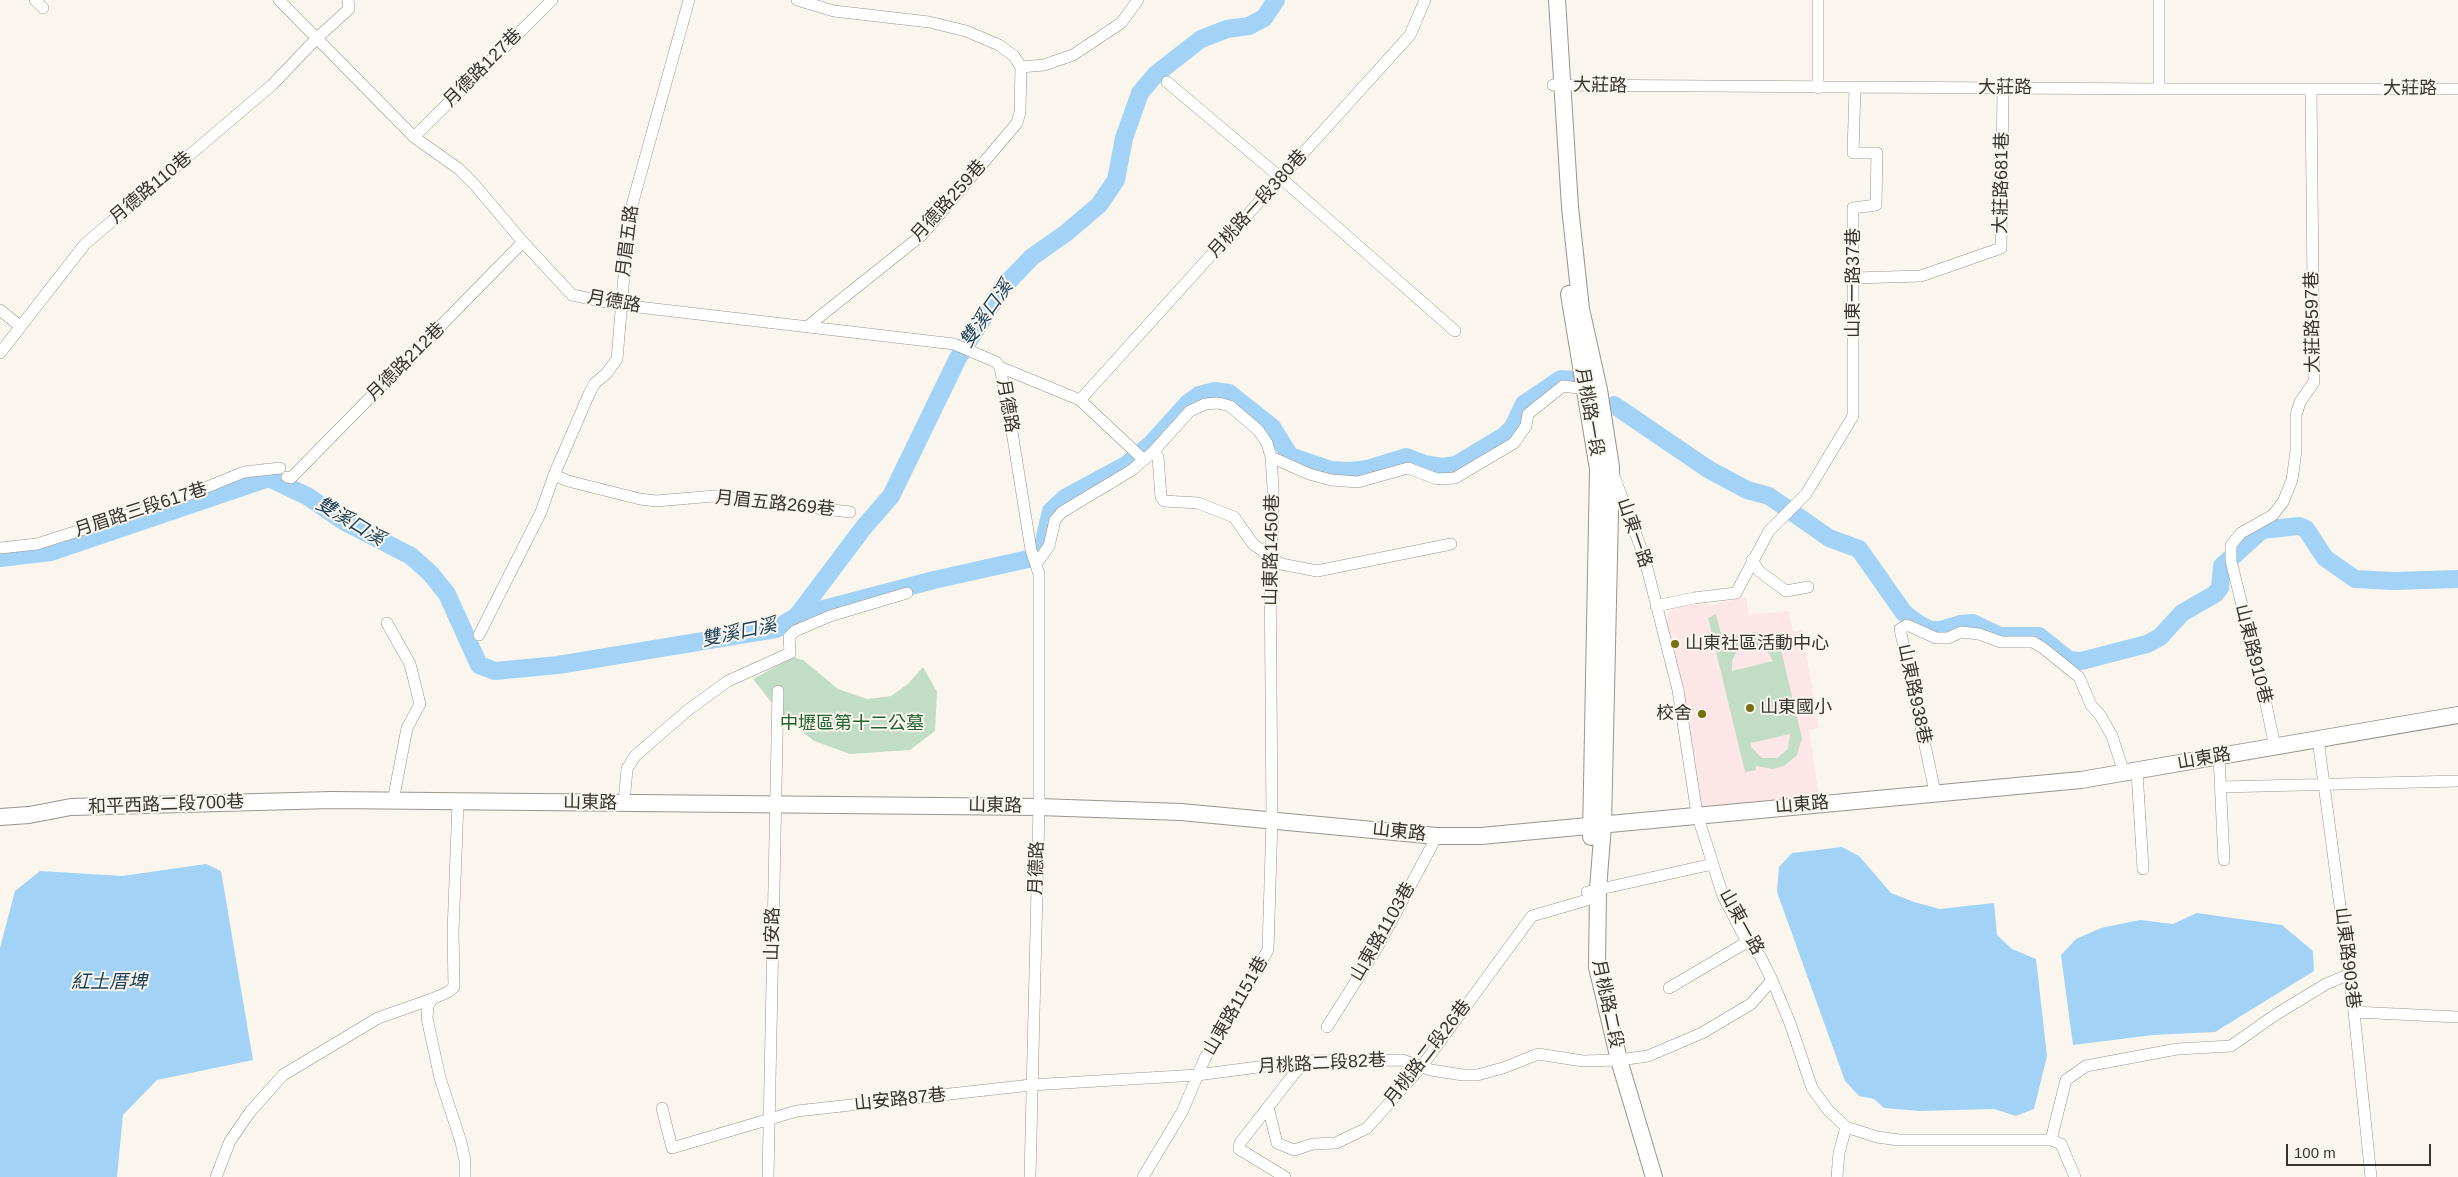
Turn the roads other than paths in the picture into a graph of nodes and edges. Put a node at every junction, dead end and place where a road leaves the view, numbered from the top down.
1 (279, 0) edge
2 (348, 0) edge
3 (552, 0) edge
4 (689, 0) edge
5 (797, 0) edge
6 (1138, 0) edge
7 (1425, 0) edge
8 (1547, 0) edge
9 (1557, 0) edge
10 (1818, 0) edge
11 (2158, 0) edge
12 (317, 38) junction
13 (1021, 67) junction
14 (1166, 82) dead end
15 (1558, 85) junction
16 (1818, 88) junction
17 (1855, 88) junction
18 (2003, 88) junction
19 (2159, 89) junction
20 (2311, 89) junction
21 (2458, 89) edge
22 (414, 137) junction
23 (1281, 178) junction
24 (1565, 207) junction
25 (523, 242) junction
26 (1854, 278) junction
27 (621, 305) junction
28 (0, 310) edge
29 (20, 326) junction
30 (808, 326) junction
31 (1456, 331) dead end
32 (0, 353) edge
33 (1000, 367) junction
34 (1586, 389) junction
35 (1080, 400) junction
36 (1153, 452) junction
37 (1271, 457) junction
38 (1144, 460) junction
39 (1605, 468) junction
40 (284, 472) joint
41 (554, 474) junction
42 (850, 512) dead end
43 (1451, 544) dead end
44 (0, 548) edge
45 (2231, 557) joint
46 (1270, 558) junction
47 (1752, 560) junction
48 (1037, 563) junction
49 (1808, 587) dead end
50 (907, 593) dead end
51 (1656, 606) junction
52 (387, 622) dead end
53 (480, 635) dead end
54 (778, 691) dead end
55 (2458, 715) edge
56 (2318, 740) junction
57 (2274, 747) junction
58 (2219, 757) junction
59 (2130, 772) junction
60 (2458, 781) edge
61 (2325, 784) junction
62 (2222, 787) junction
63 (1936, 792) junction
64 (332, 800) joint
65 (393, 801) junction
66 (458, 802) junction
67 (624, 803) junction
68 (776, 804) junction
69 (1039, 807) junction
70 (1697, 814) junction
71 (0, 817) edge
72 (1272, 820) junction
73 (1598, 826) junction
74 (1437, 836) junction
75 (2224, 860) dead end
76 (1713, 864) junction
77 (2142, 869) dead end
78 (1591, 894) junction
79 (1747, 942) junction
80 (2350, 974) junction
81 (1772, 980) junction
82 (1669, 988) dead end
83 (432, 999) junction
84 (2354, 1012) junction
85 (2458, 1017) edge
86 (1327, 1027) dead end
87 (1304, 1061) junction
88 (1613, 1061) junction
89 (1422, 1066) junction
90 (1197, 1075) junction
91 (1031, 1085) junction
92 (1268, 1107) junction
93 (662, 1108) dead end
94 (769, 1120) junction
95 (1846, 1127) junction
96 (2051, 1140) junction
97 (216, 1177) edge
98 (465, 1177) edge
99 (768, 1177) edge
100 (1030, 1177) edge
101 (1143, 1177) edge
102 (1285, 1177) edge
103 (1642, 1177) edge
104 (1654, 1177) edge
105 (1837, 1177) edge
106 (2075, 1177) edge
107 (2371, 1177) edge

1 - 12 street, 月德路
2 - 12 street, 月德路110巷
3 - 22 street, 月德路127巷
4 - 27 street, 月眉五路
5 - 13 street
6 - 13 street
7 - 23 street, 月桃路一段380巷
8 - 15 street, 月桃路一段
9 - 15 street, 月桃路一段
10 - 16 street
11 - 19 street
12 - 22 street, 月德路
12 - 29 street, 月德路110巷
13 - 30 street, 月德路259巷
14 - 23 street
15 - 16 street, 大莊路
15 - 24 street, 月桃路一段
16 - 17 street, 大莊路
17 - 18 street, 大莊路
17 - 26 street, 山東一路37巷
18 - 19 street, 大莊路
18 - 26 street, 大莊路681巷
19 - 20 street, 大莊路
20 - 21 street, 大莊路
20 - 45 street, 大莊路597巷
22 - 25 street, 月德路
23 - 31 street
23 - 35 street, 月桃路一段380巷
24 - 34 street, 月桃路一段
24 - 39 street, 月桃路一段
25 - 27 street, 月德路
25 - 40 street, 月德路212巷
26 - 47 street, 山東一路37巷
27 - 30 street, 月德路
27 - 41 street, 月眉五路
28 - 29 street
29 - 32 street, 月德路110巷
30 - 33 street, 月德路
33 - 35 street
33 - 48 street, 月德路
34 - 37 street
34 - 39 street, 月桃路一段
35 - 38 street
36 - 37 street, 山東路1450巷
36 - 38 street, 山東路1450巷
36 - 46 street
37 - 46 street, 山東路1450巷
38 - 48 street, 山東路1450巷
39 - 51 street, 山東一路
39 - 73 street, 月桃路一段
40 - 44 street, 月眉路三段617巷
41 - 42 street, 月眉五路269巷
41 - 53 street, 月眉五路
43 - 46 street
45 - 57 street, 山東路910巷
46 - 72 street, 山東路1450巷
47 - 49 street
47 - 51 street
48 - 69 street, 月德路
50 - 67 street
51 - 70 street, 山東一路
52 - 65 street
54 - 68 street, 山安路
55 - 56 street, 山東路
56 - 57 street, 山東路
56 - 61 street, 山東路903巷
57 - 58 street, 山東路
58 - 59 street, 山東路
58 - 62 street
59 - 63 street, 山東路
59 - 63 street, 山東路938巷
59 - 77 street
60 - 61 street
61 - 62 street
61 - 80 street, 山東路903巷
62 - 75 street
63 - 70 street, 山東路
64 - 65 street, 山東路
64 - 71 street, 和平西路二段700巷
65 - 66 street, 山東路
66 - 67 street, 山東路
66 - 83 street
67 - 68 street, 山東路
68 - 69 street, 山東路
68 - 94 street, 山安路
69 - 72 street, 山東路
69 - 91 street, 月德路
70 - 73 street, 山東路
70 - 76 street, 山東一路
72 - 74 street, 山東路
72 - 90 street, 山東路1151巷
73 - 74 street, 山東路
73 - 78 street, 月桃路二段
74 - 86 street, 山東路1103巷
76 - 78 street, 月桃路二段26巷
76 - 79 street, 山東一路
78 - 88 street, 月桃路二段
78 - 89 street, 月桃路二段26巷
79 - 81 street, 山東一路
79 - 82 street
80 - 84 street, 山東路903巷
80 - 96 street
81 - 88 street, 月桃路二段82巷
81 - 95 street, 山東一路
83 - 97 street
83 - 98 street
84 - 85 street
84 - 107 street, 山東路903巷
87 - 89 street, 月桃路二段82巷
87 - 90 street, 月桃路二段82巷
87 - 92 street
88 - 89 street, 月桃路二段82巷
88 - 103 street, 月桃路二段
88 - 104 street, 月桃路二段
89 - 92 street, 月桃路二段26巷
90 - 91 street, 月桃路二段82巷
90 - 101 street, 山東路1151巷
91 - 94 street, 山安路87巷
91 - 100 street, 月德路
92 - 102 street
93 - 94 street, 山安路87巷
94 - 99 street, 山安路
95 - 96 street, 山東一路
95 - 105 street
96 - 106 street

